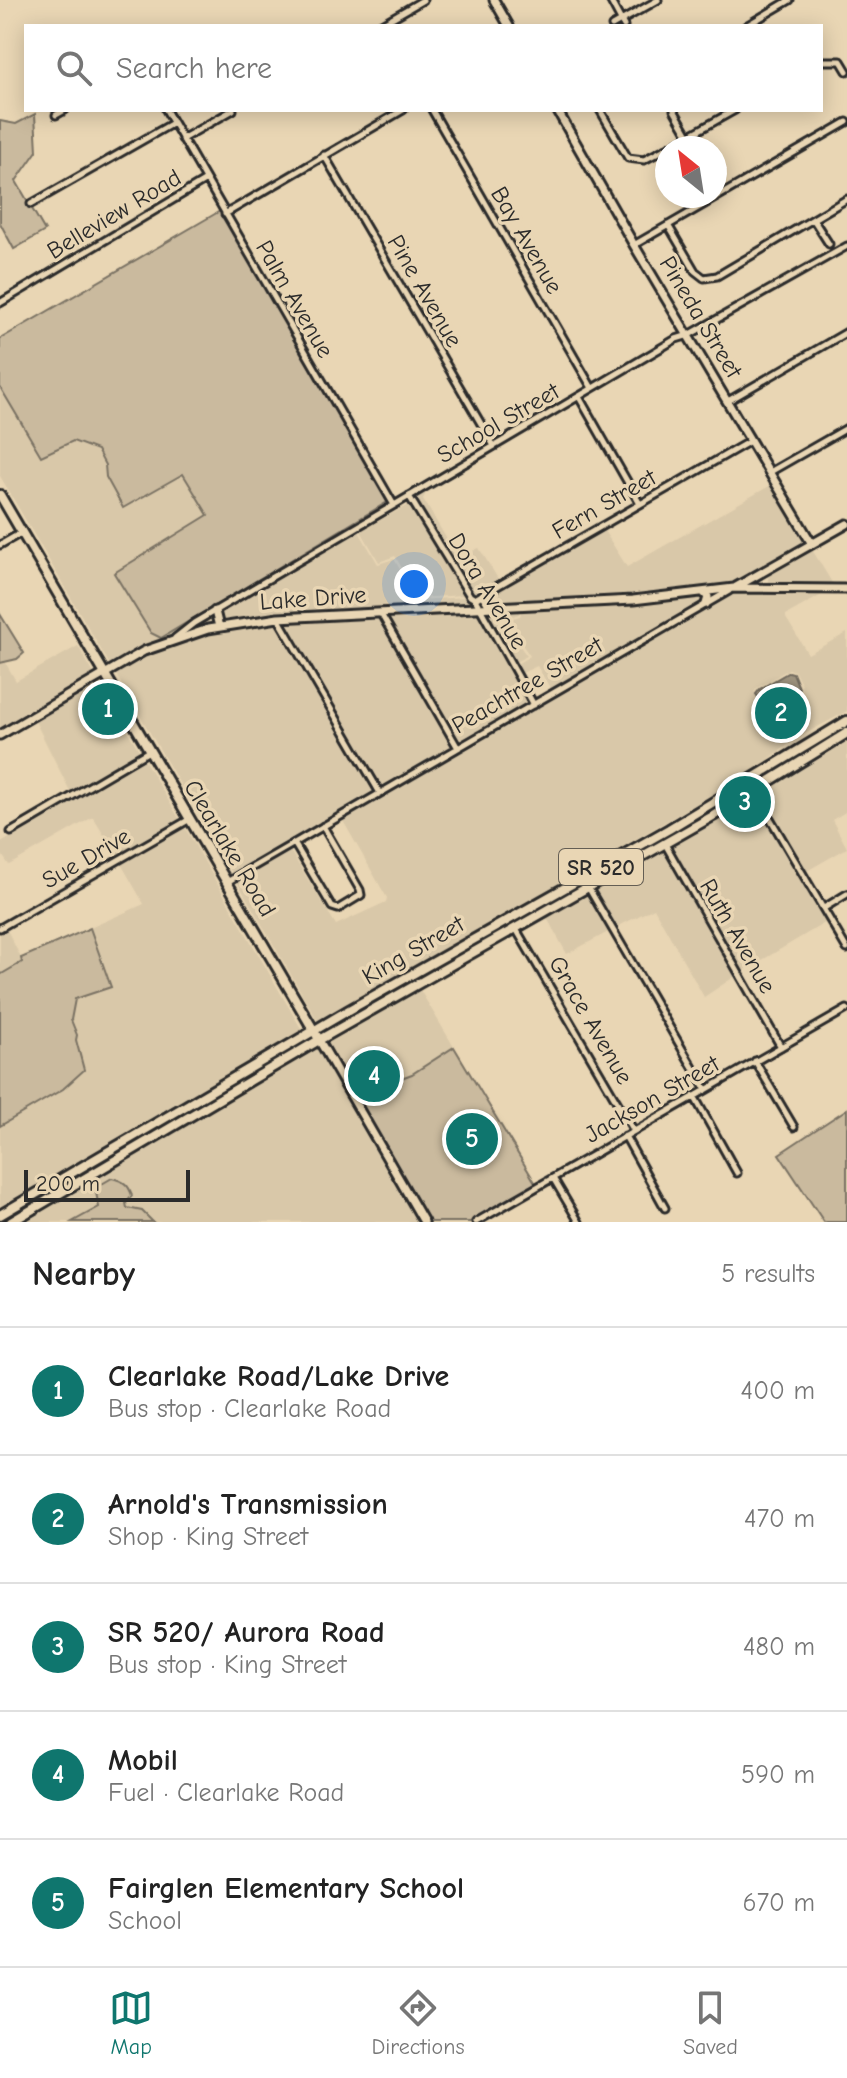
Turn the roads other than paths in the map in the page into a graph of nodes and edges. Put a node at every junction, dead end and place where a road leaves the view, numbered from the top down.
1 (423, 0) edge
2 (494, 0) edge
3 (610, 0) edge
4 (658, 0) edge
5 (790, 0) edge
6 (381, 24) edge
7 (508, 24) edge
8 (623, 24) edge
9 (749, 24) edge
10 (823, 61) edge
11 (847, 71) edge
12 (61, 112) edge
13 (167, 112) edge
14 (229, 112) edge
15 (399, 112) edge
16 (433, 112) edge
17 (558, 112) edge
18 (601, 112) edge
19 (675, 112) edge
20 (731, 112) edge
21 (56, 115) dead end
22 (847, 122) edge
23 (173, 123) junction
24 (689, 136) joint
25 (182, 139) junction
26 (655, 154) edge
27 (324, 155) junction
28 (206, 180) junction
29 (727, 191) edge
30 (847, 199) edge
31 (31, 204) dead end
32 (698, 208) edge
33 (225, 214) junction
34 (813, 219) junction
35 (668, 225) junction
36 (829, 244) dead end
37 (634, 245) junction
38 (847, 246) edge
39 (0, 303) edge
40 (847, 332) edge
41 (689, 335) junction
42 (592, 388) junction
43 (579, 397) junction
44 (728, 401) junction
45 (847, 428) edge
46 (751, 441) junction
47 (494, 446) junction
48 (770, 472) junction
49 (0, 495) edge
50 (409, 496) junction
51 (640, 504) junction
52 (394, 505) junction
53 (847, 524) edge
54 (22, 532) junction
55 (812, 544) junction
56 (0, 545) edge
57 (765, 571) junction
58 (734, 588) junction
59 (774, 589) junction
60 (847, 589) edge
61 (703, 592) junction
62 (483, 595) junction
63 (477, 603) junction
64 (706, 604) junction
65 (490, 606) junction
66 (215, 611) junction
67 (380, 613) junction
68 (278, 618) junction
69 (219, 627) junction
70 (172, 640) junction
71 (102, 673) junction
72 (534, 705) junction
73 (847, 722) edge
74 (847, 733) edge
75 (0, 735) edge
76 (458, 748) junction
77 (149, 751) junction
78 (789, 756) junction
79 (810, 756) junction
80 (754, 791) junction
81 (380, 793) junction
82 (190, 819) junction
83 (323, 826) junction
84 (667, 829) junction
85 (11, 832) dead end
86 (294, 843) junction
87 (665, 843) junction
88 (582, 878) junction
89 (227, 882) junction
90 (587, 887) junction
91 (847, 894) edge
92 (823, 908) junction
93 (0, 928) edge
94 (516, 928) junction
95 (500, 937) junction
96 (847, 949) edge
97 (847, 1009) edge
98 (314, 1031) junction
99 (319, 1040) junction
100 (781, 1047) junction
101 (755, 1061) junction
102 (706, 1090) junction
103 (694, 1096) junction
104 (181, 1110) junction
105 (186, 1119) junction
106 (794, 1127) dead end
107 (634, 1131) junction
108 (625, 1136) junction
109 (124, 1144) junction
110 (737, 1173) dead end
111 (553, 1178) junction
112 (44, 1203) junction
113 (665, 1208) dead end
114 (0, 1215) edge
115 (488, 1219) edge
116 (11, 1222) edge
117 (424, 1222) edge
118 (476, 1222) edge
119 (579, 1222) edge

1 - 6 street
2 - 7 street
3 - 8 street
4 - 8 street
5 - 9 street
10 - 11 street
12 - 21 street
13 - 23 street, Palm Avenue
14 - 25 street
15 - 27 street
16 - 42 street, Bay Avenue
17 - 37 street, Pineda Street
18 - 26 street
19 - 24 street
20 - 24 street
22 - 29 street
23 - 25 street, Palm Avenue
23 - 31 street
25 - 28 street, Palm Avenue
27 - 33 street
27 - 47 street, Pine Avenue
28 - 33 street, Palm Avenue
28 - 39 street, Belleview Road
30 - 34 street
32 - 35 street
33 - 52 street, Palm Avenue
34 - 35 street
34 - 36 street
35 - 37 street
37 - 41 street, Pineda Street
38 - 41 street, School Street
40 - 44 street
41 - 42 street, School Street
41 - 44 street, Pineda Street
42 - 43 street, School Street
43 - 47 street, School Street
43 - 51 street
44 - 46 street, Pineda Street
45 - 48 street
46 - 48 street, Pineda Street
46 - 51 street, Fern Street
47 - 50 street, School Street
48 - 55 street, Pineda Street
49 - 54 main road, Clearlake Road
50 - 52 street, School Street
50 - 63 street, Dora Avenue
51 - 62 street, Fern Street
52 - 66 street, School Street
53 - 55 street, Peachtree Street
54 - 56 street
54 - 71 main road, Clearlake Road
55 - 57 street, Peachtree Street
57 - 58 street, Peachtree Street
57 - 59 street
58 - 59 street, Lake Drive
58 - 61 street, Lake Drive
58 - 64 street, Peachtree Street
59 - 60 street, Lake Drive
61 - 64 street
61 - 65 street, Lake Drive
62 - 63 street, Fern Street
62 - 65 street
63 - 65 street, Lake Drive
63 - 67 street, Lake Drive
63 - 72 street, Dora Avenue
64 - 72 street, Peachtree Street
66 - 69 street
66 - 70 street, School Street
67 - 68 street, Lake Drive
67 - 76 street
68 - 69 street, Lake Drive
68 - 81 street
69 - 70 street, Lake Drive
70 - 71 street, Lake Drive
71 - 75 street, Lake Drive
71 - 77 main road, Clearlake Road
72 - 76 street, Peachtree Street
73 - 78 main road, King Street / SR 520
73 - 79 main road
74 - 79 main road, King Street / SR 520
76 - 81 street, Peachtree Street
77 - 82 main road, Clearlake Road
77 - 85 street
78 - 80 main road
78 - 84 main road, King Street / SR 520
79 - 80 main road, King Street / SR 520
80 - 87 main road, King Street / SR 520
80 - 92 street
81 - 83 street, Peachtree Street
82 - 89 main road, Clearlake Road
82 - 93 street, Sue Drive
83 - 86 street, Peachtree Street
83 - 86 street
84 - 88 main road, King Street / SR 520
84 - 90 main road
86 - 89 street, Peachtree Street
87 - 90 main road, King Street / SR 520
87 - 100 street, Ruth Avenue
88 - 95 main road
88 - 98 main road, King Street / SR 520
89 - 98 main road, Clearlake Road
90 - 94 main road, King Street / SR 520
90 - 102 street
91 - 92 street
92 - 96 street
94 - 95 main road, King Street / SR 520
94 - 107 street, Grace Avenue
95 - 99 main road, King Street / SR 520
97 - 100 street, Jackson Street
98 - 99 main road, Clearlake Road
98 - 104 main road, King Street / SR 520
99 - 105 main road, King Street / SR 520
99 - 117 street, Clearlake Road
100 - 101 street, Jackson Street
101 - 102 street, Jackson Street
101 - 106 street
102 - 103 street, Jackson Street
103 - 107 street, Jackson Street
103 - 110 street
104 - 105 main road
104 - 109 main road, King Street / SR 520
105 - 112 main road, King Street / SR 520
107 - 108 street, Jackson Street
108 - 111 street, Jackson Street
108 - 113 street
109 - 112 main road
109 - 114 main road, King Street / SR 520
111 - 115 street, Jackson Street
111 - 119 street
112 - 116 main road, King Street / SR 520
115 - 118 street, Jackson Street

